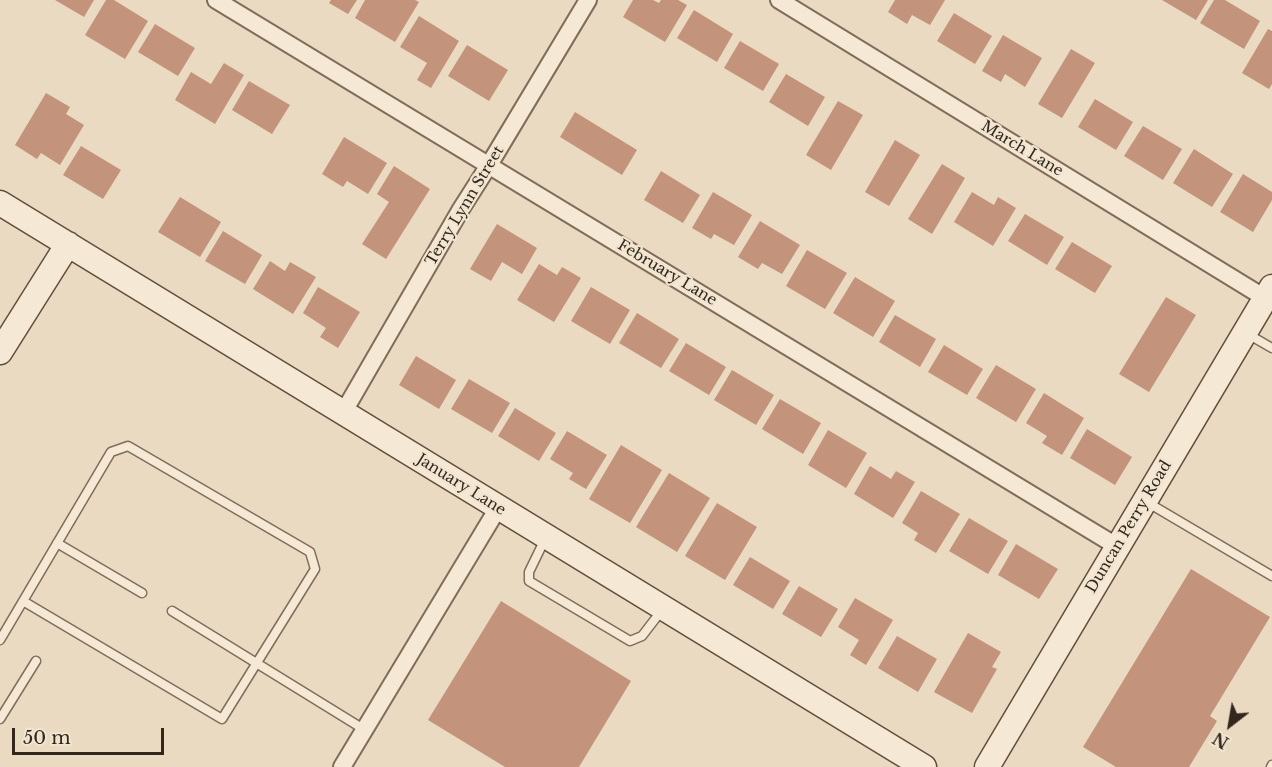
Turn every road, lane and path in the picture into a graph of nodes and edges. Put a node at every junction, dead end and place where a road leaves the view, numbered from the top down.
1 (216, 0) edge
2 (588, 0) edge
3 (779, 0) edge
4 (489, 165) junction
5 (0, 203) edge
6 (68, 244) junction
7 (1270, 292) edge
8 (1245, 332) junction
9 (1272, 348) edge
10 (0, 352) edge
11 (343, 413) junction
12 (1145, 501) junction
13 (498, 508) junction
14 (546, 537) junction
15 (57, 543) junction
16 (1118, 547) junction
17 (1272, 576) edge
18 (142, 593) dead end
19 (23, 601) junction
20 (664, 608) junction
21 (172, 611) dead end
22 (0, 640) edge
23 (36, 661) dead end
24 (257, 663) junction
25 (0, 719) edge
26 (365, 730) junction
27 (342, 767) edge
28 (924, 767) edge
29 (987, 767) edge

1 - 4 street, February Lane
2 - 4 street, Terry Lynn Street
3 - 7 street, March Lane
4 - 11 street, Terry Lynn Street
4 - 16 street, February Lane
5 - 6 street, January Lane
6 - 10 street
6 - 11 street, January Lane
7 - 8 street, Duncan Perry Road
8 - 9 lane
8 - 12 street, Duncan Perry Road
11 - 13 street, January Lane
12 - 16 street, Duncan Perry Road
12 - 17 lane
13 - 14 street, January Lane
13 - 26 street
14 - 20 street, January Lane
14 - 20 lane
15 - 18 lane
15 - 19 lane
15 - 24 lane
16 - 29 street, Duncan Perry Road
19 - 22 lane
19 - 24 lane
20 - 28 street, January Lane
21 - 24 lane
23 - 25 lane
24 - 26 lane
26 - 27 street

